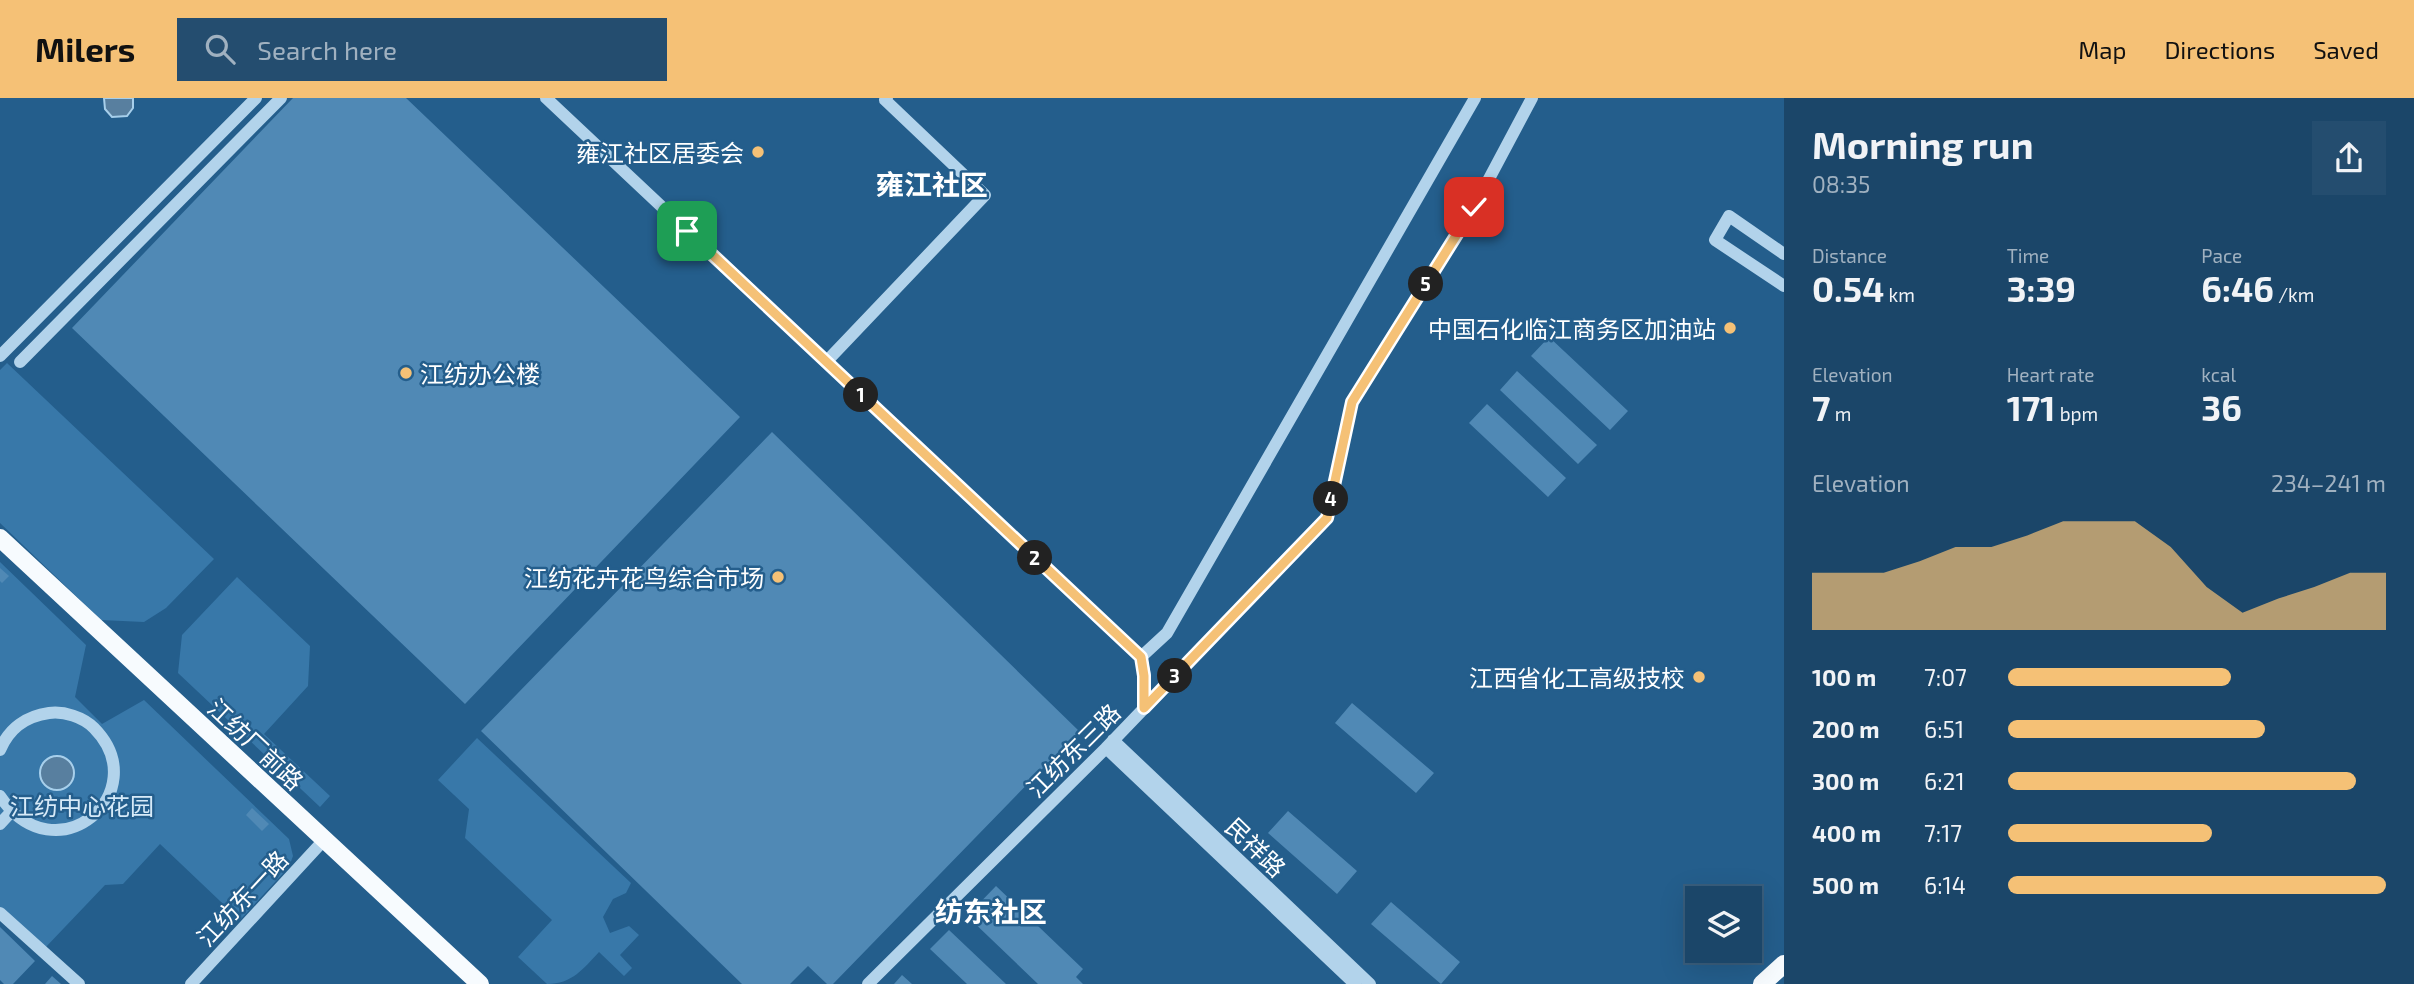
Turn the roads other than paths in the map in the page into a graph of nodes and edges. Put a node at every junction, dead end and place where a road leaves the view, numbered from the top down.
1 (256, 98) edge
2 (281, 98) edge
3 (1475, 98) edge
4 (1532, 98) edge
5 (548, 99) edge
6 (885, 99) edge
7 (1784, 254) edge
8 (1784, 286) edge
9 (0, 356) edge
10 (20, 362) dead end
11 (826, 362) junction
12 (0, 538) edge
13 (1141, 657) junction
14 (1144, 708) junction
15 (1110, 744) junction
16 (0, 750) edge
17 (0, 796) edge
18 (10, 812) junction
19 (0, 824) edge
20 (324, 840) junction
21 (0, 913) edge
22 (1784, 964) edge
23 (79, 984) edge
24 (191, 984) edge
25 (480, 984) edge
26 (868, 984) edge
27 (1355, 984) edge
28 (1370, 984) edge
29 (1762, 984) edge

1 - 9 street
2 - 10 street
3 - 13 street
4 - 14 street, 江纺东三路
5 - 11 street
6 - 11 street
7 - 8 street
11 - 13 street
12 - 20 main road, 江纺厂前路
13 - 14 street
14 - 15 street, 江纺东三路
15 - 26 street, 江纺东三路
15 - 27 street, 民祥路
15 - 28 street, 民祥路
16 - 18 street
17 - 18 street
18 - 19 street
20 - 24 street, 江纺东一路
20 - 25 main road, 江纺厂前路
21 - 23 street
22 - 29 main road

